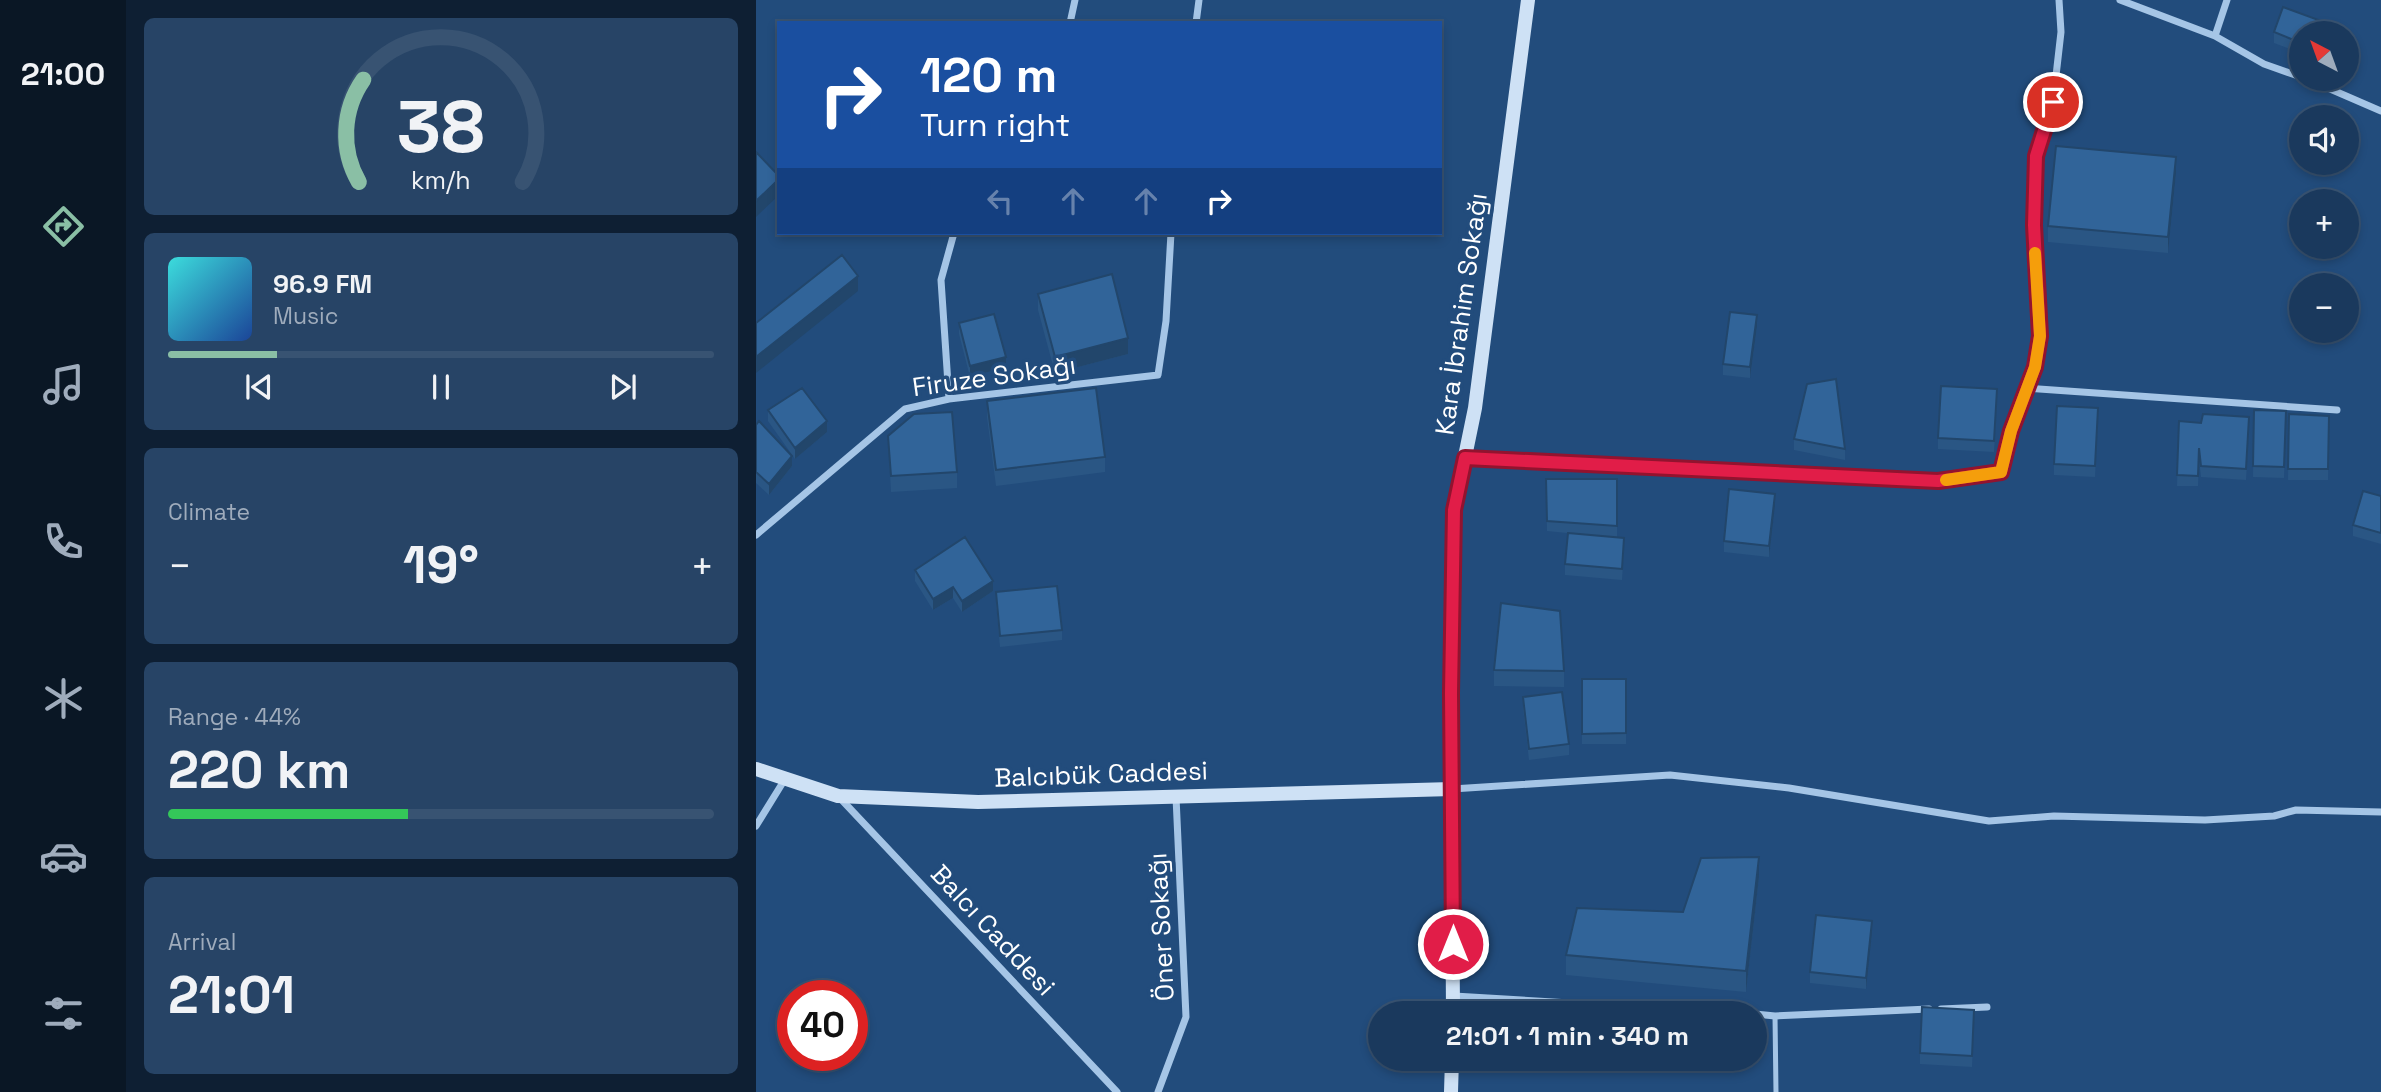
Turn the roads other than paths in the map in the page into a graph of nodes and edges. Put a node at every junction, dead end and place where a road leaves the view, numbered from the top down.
1 (1075, 0) edge
2 (1199, 0) edge
3 (1528, 0) edge
4 (2059, 0) edge
5 (2120, 0) edge
6 (2227, 0) edge
7 (1070, 21) edge
8 (1196, 21) edge
9 (2215, 36) junction
10 (2289, 73) edge
11 (2335, 91) edge
12 (2381, 111) edge
13 (953, 235) edge
14 (1171, 235) edge
15 (2026, 388) junction
16 (949, 398) junction
17 (2337, 410) dead end
18 (1465, 458) junction
19 (756, 535) edge
20 (756, 769) edge
21 (786, 779) junction
22 (1452, 789) junction
23 (838, 796) junction
24 (1176, 796) junction
25 (2381, 812) edge
26 (756, 826) edge
27 (1454, 996) junction
28 (1454, 1001) edge
29 (1537, 1001) edge
30 (1987, 1007) dead end
31 (1767, 1015) edge
32 (1775, 1016) junction
33 (1452, 1071) edge
34 (1117, 1092) edge
35 (1158, 1092) edge
36 (1451, 1092) edge
37 (1776, 1092) edge

1 - 7 street
2 - 8 street
3 - 18 street, Kara İbrahim Sokağı
4 - 15 street
5 - 9 street
6 - 9 street
9 - 10 street
11 - 12 street
13 - 16 street
14 - 16 street, Firuze Sokağı
15 - 17 street
15 - 18 street
16 - 19 street, Firuze Sokağı
18 - 22 street, Kara İbrahim Sokağı
20 - 21 street, Balcıbük Caddesi
21 - 23 street, Balcıbük Caddesi
21 - 26 street
22 - 24 street, Balcıbük Caddesi
22 - 25 street
22 - 27 street, Kara İbrahim Sokağı
23 - 24 street, Balcıbük Caddesi
23 - 34 street, Balcı Caddesi
24 - 35 street, Öner Sokağı
27 - 28 street, Kara İbrahim Sokağı
27 - 29 street
30 - 32 street
31 - 32 street
32 - 37 lane
33 - 36 street

